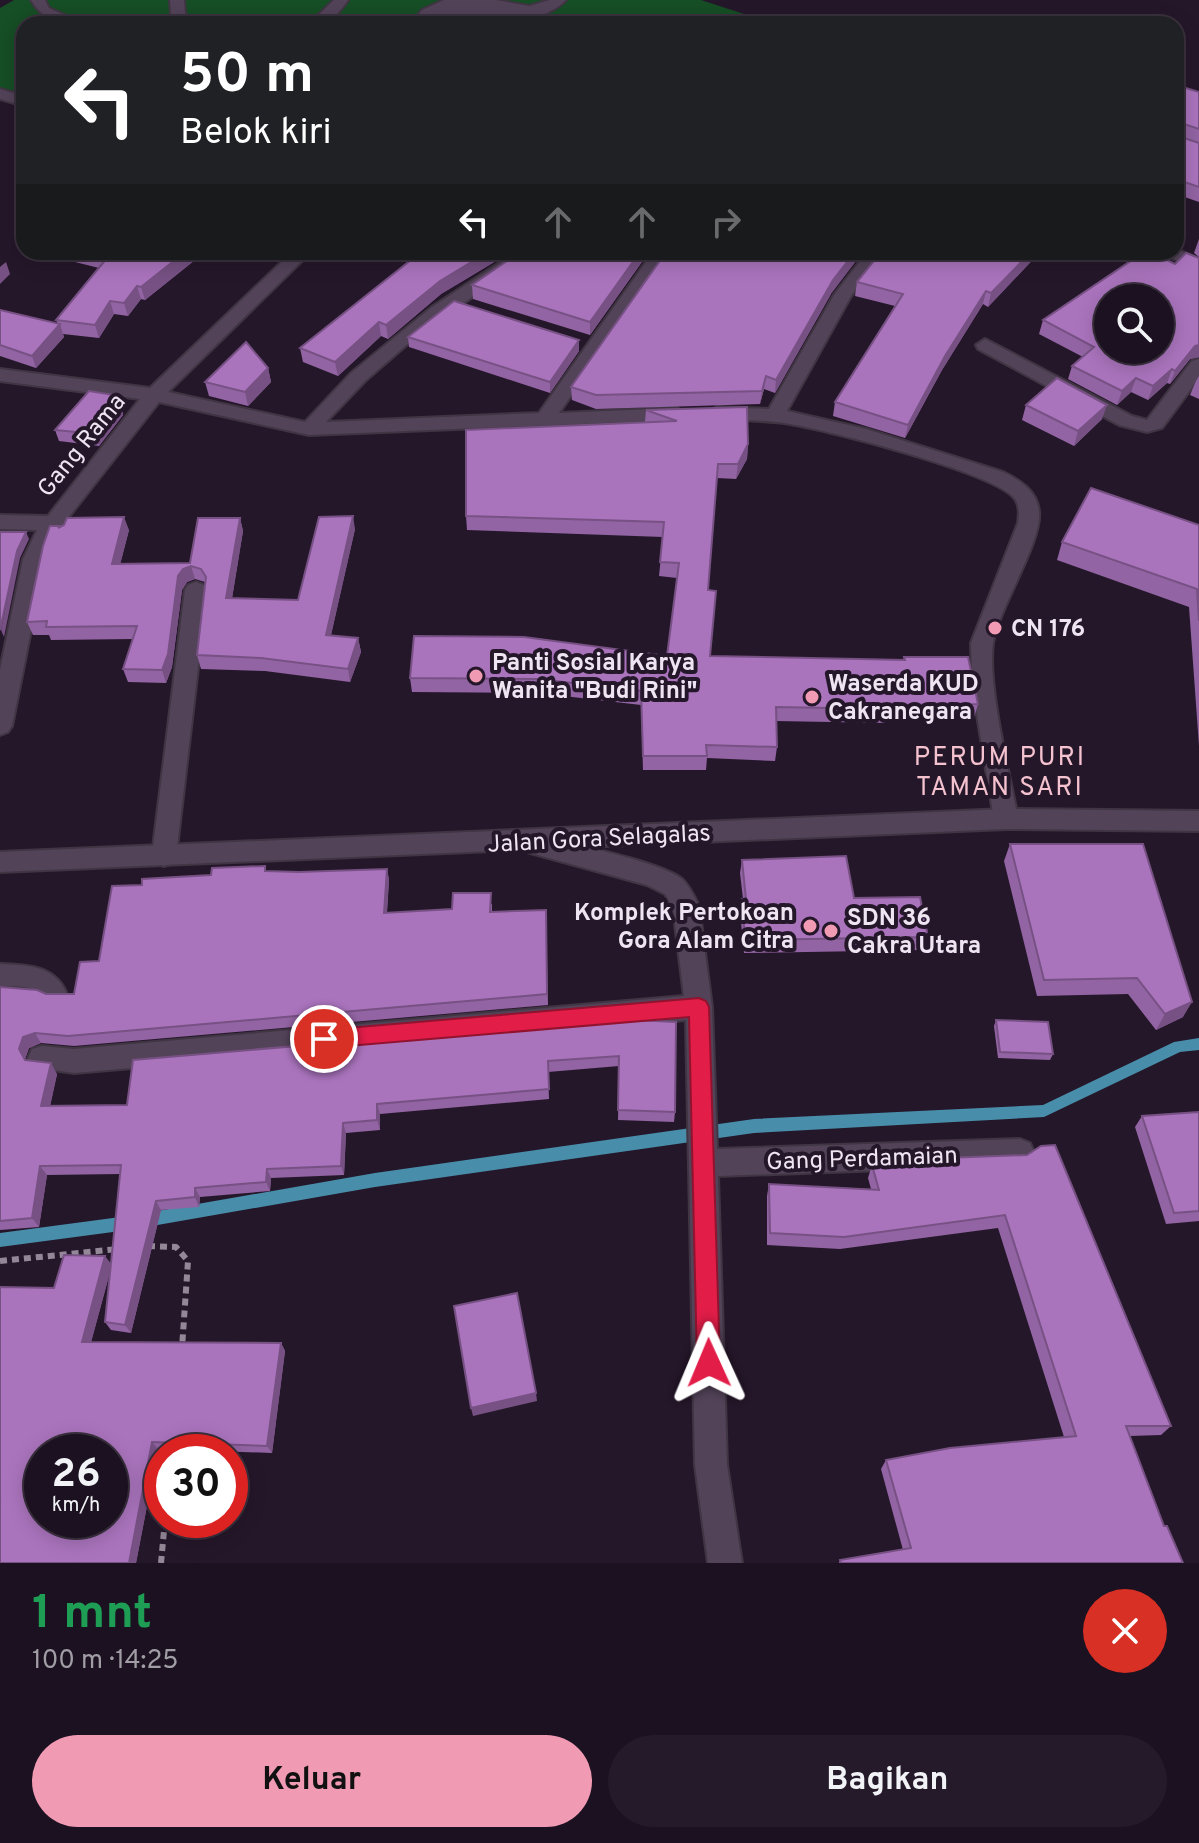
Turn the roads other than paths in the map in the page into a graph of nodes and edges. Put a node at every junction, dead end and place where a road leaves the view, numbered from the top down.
1 (38, 0) edge
2 (341, 0) edge
3 (467, 0) edge
4 (477, 0) edge
5 (559, 0) edge
6 (57, 16) edge
7 (327, 16) edge
8 (423, 16) edge
9 (294, 260) edge
10 (515, 260) edge
11 (655, 260) edge
12 (870, 260) edge
13 (449, 301) junction
14 (477, 310) edge
15 (985, 345) dead end
16 (1199, 365) edge
17 (0, 375) edge
18 (154, 395) junction
19 (776, 414) junction
20 (545, 419) junction
21 (309, 429) junction
22 (0, 522) edge
23 (52, 523) junction
24 (196, 590) dead end
25 (0, 726) edge
26 (1006, 819) junction
27 (1199, 821) edge
28 (525, 842) junction
29 (164, 856) junction
30 (0, 862) edge
31 (0, 975) edge
32 (53, 992) edge
33 (699, 1007) junction
34 (42, 1058) edge
35 (1020, 1152) edge
36 (704, 1163) junction
37 (725, 1563) edge

1 - 6 lane
2 - 7 lane
3 - 8 lane
4 - 5 lane
9 - 18 street, Gang Rama
10 - 13 street
11 - 20 street
12 - 19 street
13 - 14 street
13 - 21 street
15 - 16 street
17 - 18 street
18 - 21 street
18 - 23 street, Gang Rama
19 - 20 street
19 - 26 street
20 - 21 street
22 - 23 street
23 - 25 street, Gang Rama
24 - 29 street
26 - 27 street, Jalan Gora Selagalas
26 - 28 street, Jalan Gora Selagalas
28 - 29 street, Jalan Gora Selagalas
28 - 33 street
29 - 30 street, Jalan Gora Selagalas
31 - 32 street
33 - 34 street
33 - 36 street
35 - 36 street, Gang Perdamaian
36 - 37 street

